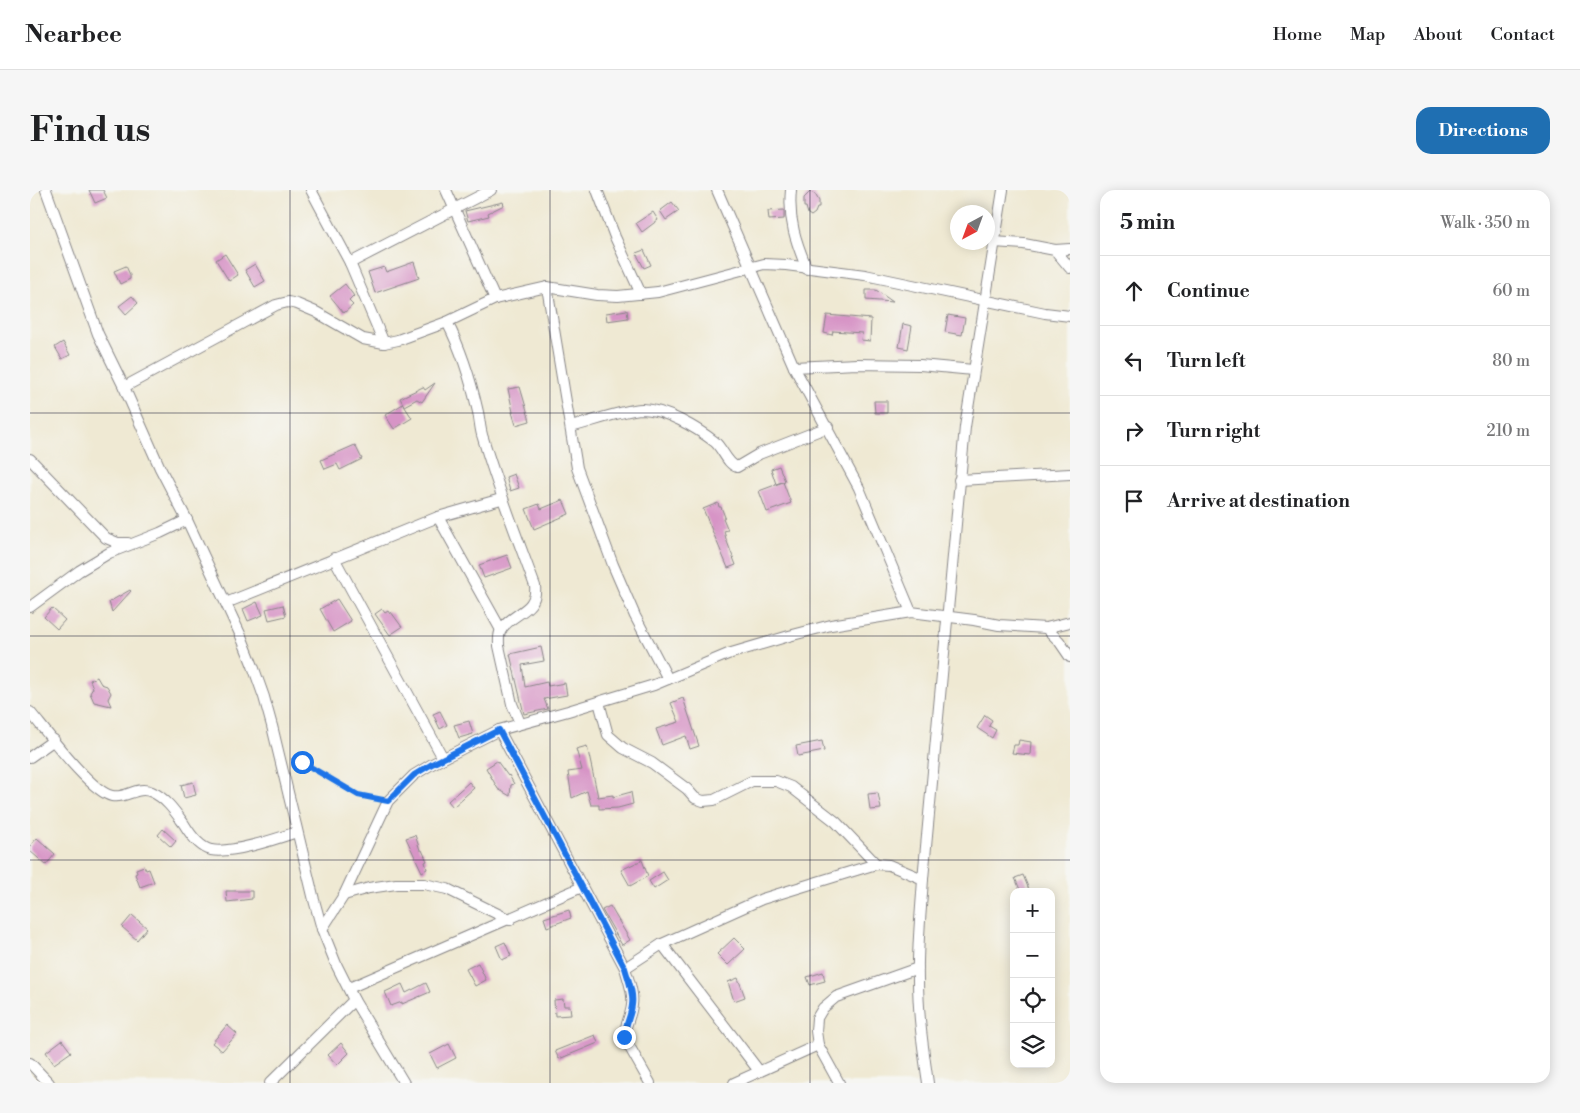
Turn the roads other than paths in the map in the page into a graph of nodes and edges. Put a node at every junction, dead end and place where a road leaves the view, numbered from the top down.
1 (46, 190) edge
2 (311, 190) edge
3 (446, 190) edge
4 (491, 190) edge
5 (597, 190) edge
6 (717, 190) edge
7 (791, 190) edge
8 (1003, 190) edge
9 (455, 208) junction
10 (995, 236) edge
11 (995, 242) edge
12 (1070, 249) edge
13 (993, 250) edge
14 (1055, 250) junction
15 (350, 263) junction
16 (752, 267) junction
17 (1070, 268) edge
18 (808, 269) junction
19 (546, 287) junction
20 (641, 294) junction
21 (495, 299) junction
22 (986, 300) junction
23 (1070, 316) edge
24 (448, 322) junction
25 (384, 344) junction
26 (794, 367) junction
27 (973, 370) junction
28 (124, 387) junction
29 (571, 427) junction
30 (828, 427) junction
31 (30, 458) edge
32 (1070, 474) edge
33 (959, 480) junction
34 (501, 499) junction
35 (438, 517) junction
36 (187, 520) junction
37 (131, 543) junction
38 (334, 558) junction
39 (226, 603) junction
40 (30, 607) edge
41 (911, 612) junction
42 (947, 617) junction
43 (1070, 622) edge
44 (1046, 628) junction
45 (501, 630) junction
46 (1070, 657) edge
47 (668, 679) junction
48 (599, 702) junction
49 (30, 712) edge
50 (520, 724) junction
51 (499, 730) junction
52 (54, 740) junction
53 (30, 757) edge
54 (443, 758) junction
55 (297, 832) junction
56 (876, 864) junction
57 (923, 879) junction
58 (582, 887) junction
59 (344, 895) junction
60 (510, 920) junction
61 (322, 929) junction
62 (662, 944) junction
63 (625, 968) junction
64 (918, 968) junction
65 (349, 988) junction
66 (354, 1000) junction
67 (818, 1045) junction
68 (30, 1063) edge
69 (759, 1071) junction
70 (49, 1083) edge
71 (270, 1083) edge
72 (404, 1083) edge
73 (650, 1083) edge
74 (734, 1083) edge
75 (839, 1083) edge
76 (928, 1083) edge

1 - 28 street
2 - 15 street
3 - 9 street
4 - 9 street
5 - 20 street
6 - 16 street
7 - 18 street
8 - 10 street
9 - 15 street
9 - 21 street
11 - 14 street
12 - 14 street
13 - 22 street
14 - 17 street
15 - 25 street
16 - 18 street
16 - 20 street
16 - 26 street
18 - 22 street
19 - 20 street
19 - 21 street
19 - 29 street
21 - 24 street
22 - 23 street
22 - 27 street
24 - 25 street
24 - 34 street
25 - 28 street
26 - 27 street
26 - 30 street
27 - 33 street
28 - 36 street
29 - 30 street
29 - 47 street
30 - 41 street
31 - 37 street
32 - 33 street
33 - 42 street
34 - 35 street
34 - 45 street
35 - 38 street
35 - 45 street
36 - 37 street
36 - 39 street
37 - 40 street
38 - 39 street
38 - 54 street
39 - 55 street
41 - 42 street
41 - 47 street
42 - 44 street
42 - 57 street
43 - 44 street
44 - 46 street
45 - 50 street
47 - 48 street
48 - 50 street
48 - 56 street
49 - 52 street
50 - 51 street
51 - 54 street
51 - 58 street
52 - 53 street
52 - 55 street
54 - 59 street
55 - 61 street
56 - 57 street
56 - 62 street
57 - 64 street
58 - 60 street
58 - 63 street
59 - 60 street
59 - 61 street
60 - 65 street
61 - 65 street
62 - 63 street
62 - 69 street
63 - 73 street
64 - 67 street
64 - 76 street
65 - 66 street
66 - 71 street
66 - 72 street
67 - 69 street
67 - 75 street
68 - 70 street
69 - 74 street

